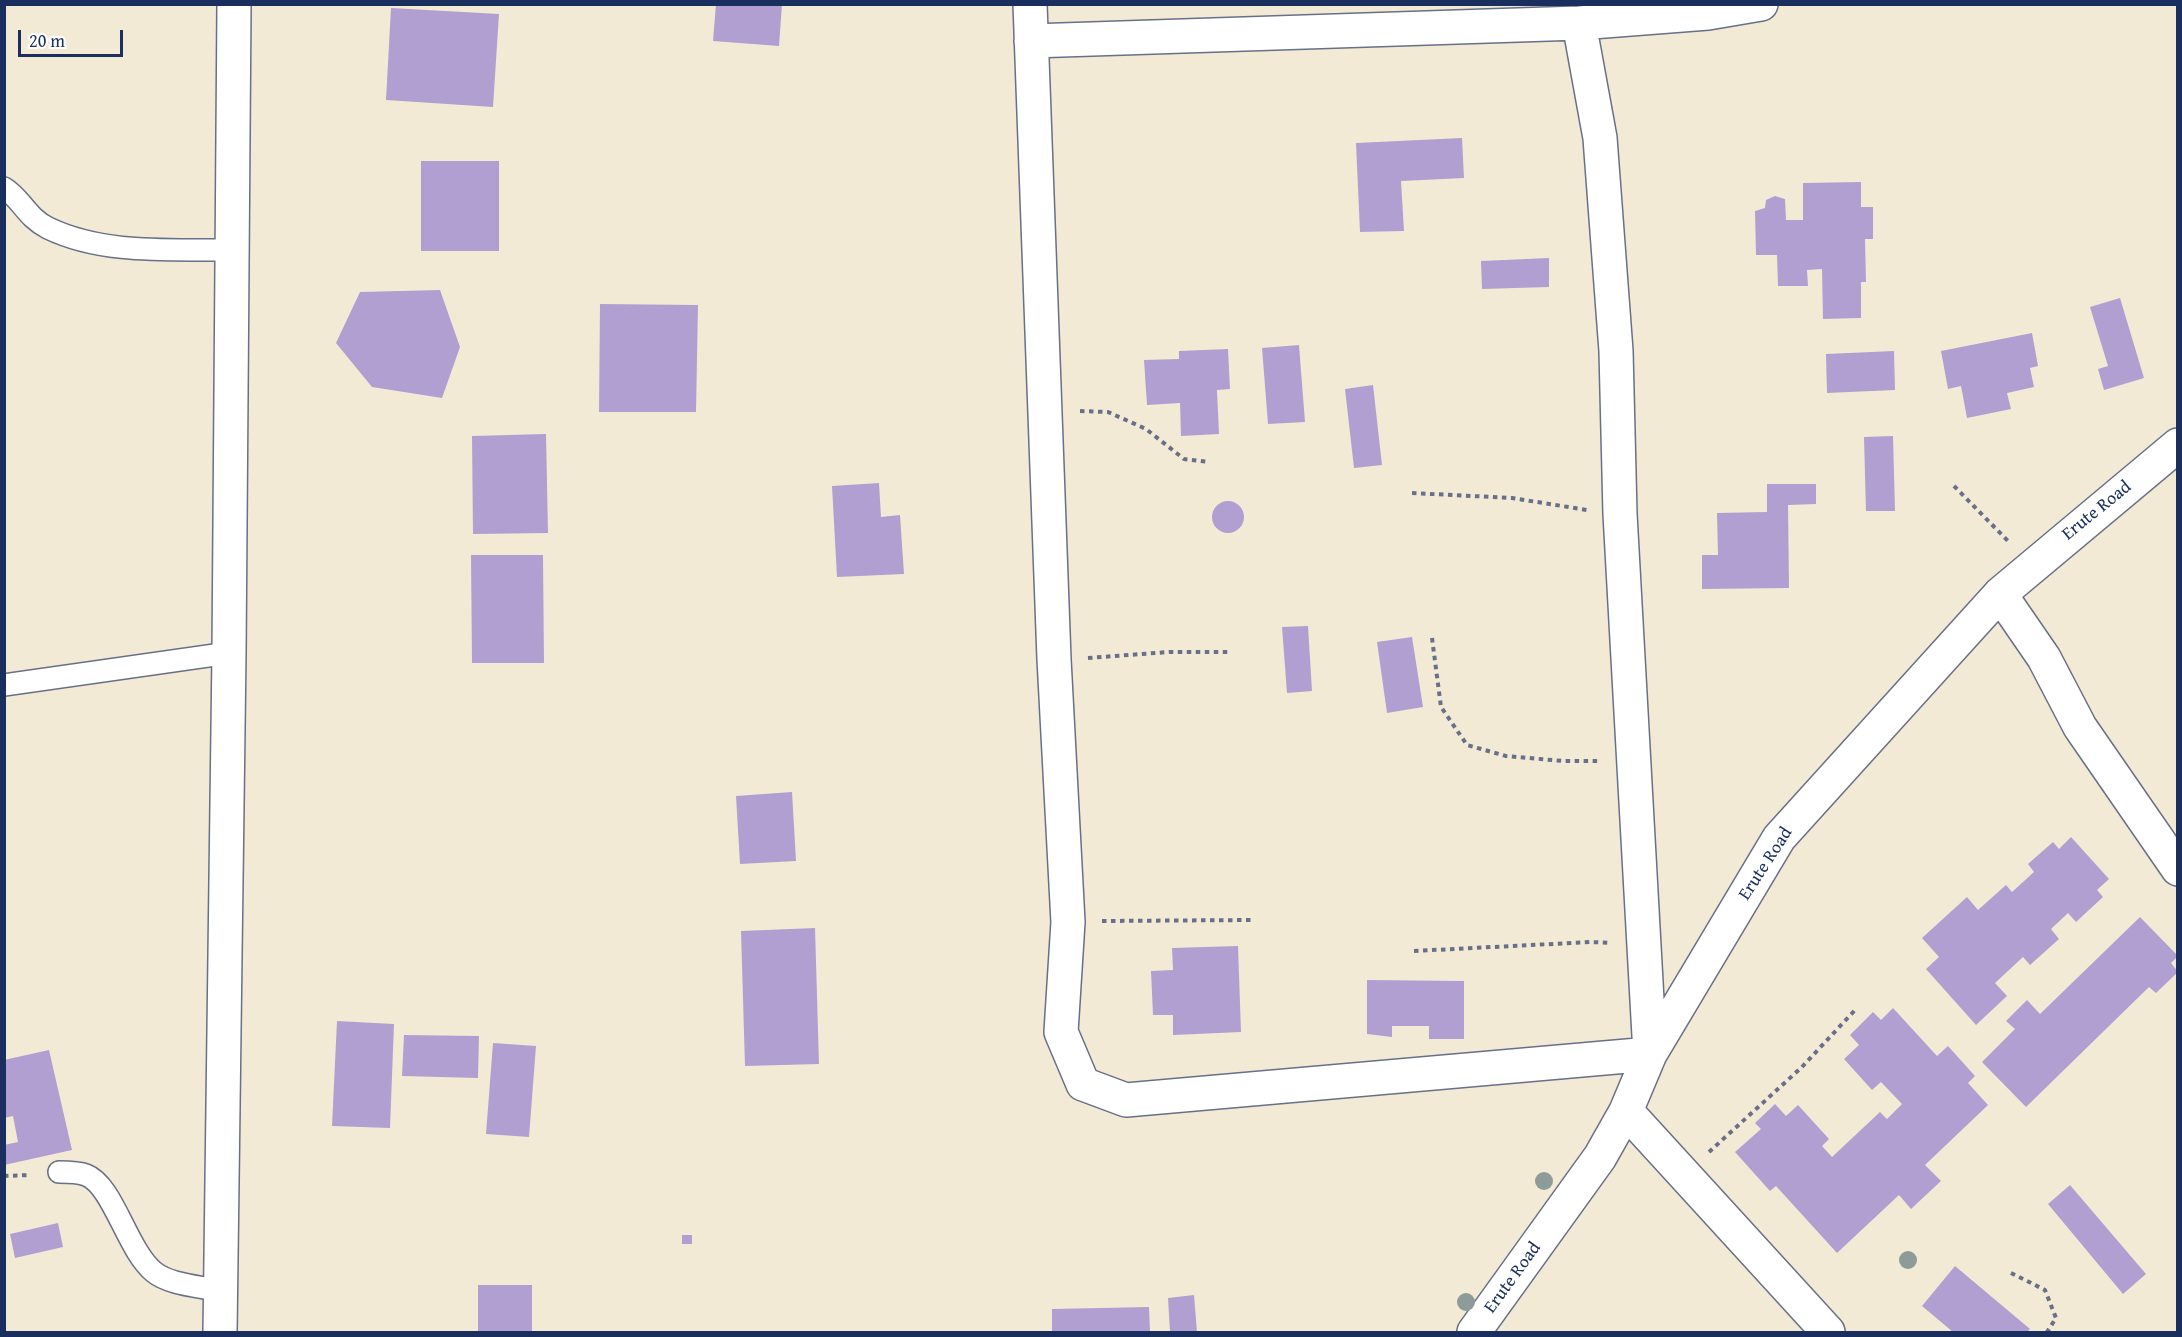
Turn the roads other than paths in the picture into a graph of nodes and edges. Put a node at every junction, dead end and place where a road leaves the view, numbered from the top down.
1 (234, 4) edge
2 (1030, 4) edge
3 (1761, 4) edge
4 (1579, 22) junction
5 (1031, 40) junction
6 (4, 188) edge
7 (231, 250) junction
8 (2178, 445) edge
9 (2000, 594) junction
10 (229, 653) junction
11 (4, 686) edge
12 (2178, 869) edge
13 (1650, 1054) junction
14 (1626, 1111) junction
15 (59, 1172) dead end
16 (220, 1291) junction
17 (220, 1332) edge
18 (1473, 1332) edge
19 (1828, 1332) edge

1 - 7 street
2 - 5 street
3 - 4 street
4 - 5 street
4 - 13 street
5 - 13 street
6 - 7 lane
7 - 10 street
8 - 9 street, Erute Road
9 - 12 street
9 - 13 street, Erute Road
10 - 11 lane
10 - 16 street
13 - 14 street, Erute Road
14 - 18 street, Erute Road
14 - 19 street
15 - 16 lane
16 - 17 street

